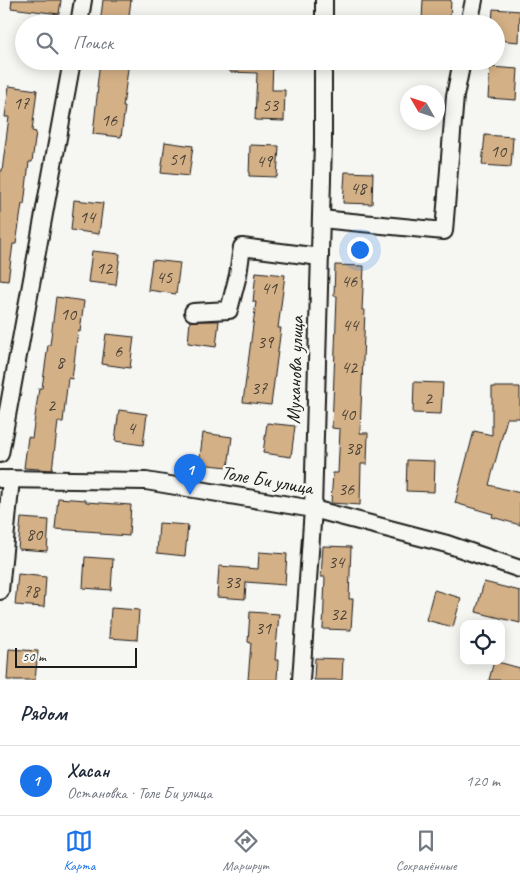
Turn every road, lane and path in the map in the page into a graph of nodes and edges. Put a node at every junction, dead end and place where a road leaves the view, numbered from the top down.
1 (83, 0) edge
2 (324, 0) edge
3 (474, 0) edge
4 (80, 15) edge
5 (324, 15) edge
6 (471, 15) edge
7 (70, 70) edge
8 (323, 70) edge
9 (460, 70) edge
10 (321, 219) junction
11 (320, 257) junction
12 (194, 312) dead end
13 (0, 454) edge
14 (5, 479) edge
15 (313, 509) junction
16 (520, 569) edge
17 (0, 591) edge
18 (301, 680) edge

1 - 4 street
2 - 5 street
3 - 6 street
7 - 13 street
8 - 10 street, Муханова улица
9 - 10 street
10 - 11 street, Муханова улица
11 - 12 street
11 - 15 street, Муханова улица
14 - 15 street, Толе Би улица
14 - 17 street
15 - 16 street, Толе Би улица
15 - 18 street, Муханова улица

